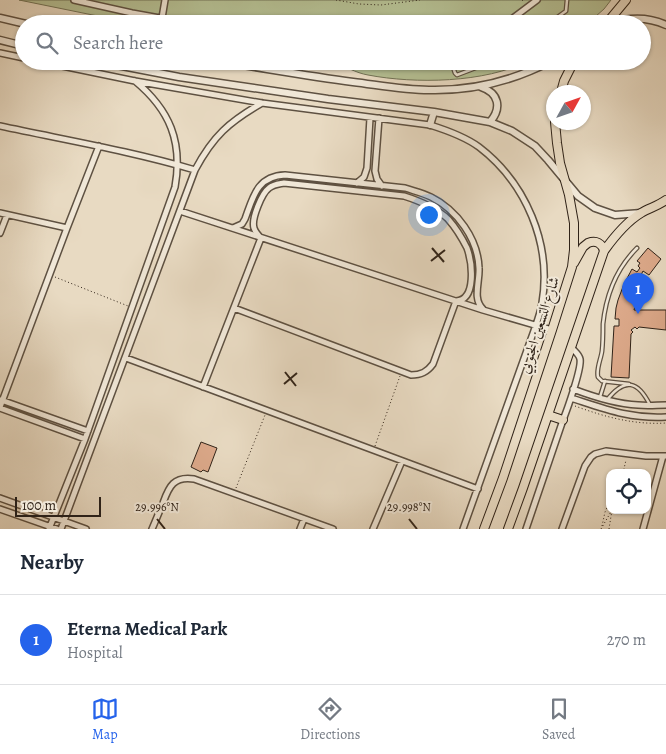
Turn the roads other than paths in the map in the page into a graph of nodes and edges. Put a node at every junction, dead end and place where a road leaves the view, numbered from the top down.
1 (74, 0) edge
2 (165, 0) edge
3 (537, 0) edge
4 (567, 0) edge
5 (626, 0) edge
6 (144, 15) edge
7 (162, 15) edge
8 (517, 15) edge
9 (560, 15) edge
10 (614, 15) edge
11 (0, 18) edge
12 (651, 20) edge
13 (15, 21) edge
14 (666, 25) edge
15 (0, 40) edge
16 (15, 44) edge
17 (0, 53) edge
18 (15, 56) edge
19 (82, 70) edge
20 (143, 70) edge
21 (272, 70) edge
22 (454, 70) edge
23 (470, 70) edge
24 (531, 70) edge
25 (569, 70) edge
26 (135, 81) junction
27 (564, 85) edge
28 (480, 86) junction
29 (262, 103) junction
30 (434, 112) junction
31 (370, 118) junction
32 (380, 118) junction
33 (490, 122) junction
34 (430, 124) junction
35 (0, 126) edge
36 (556, 130) edge
37 (99, 146) junction
38 (178, 165) junction
39 (195, 170) junction
40 (564, 179) junction
41 (357, 184) junction
42 (383, 186) junction
43 (666, 200) edge
44 (180, 211) junction
45 (0, 213) edge
46 (642, 213) junction
47 (7, 215) junction
48 (67, 228) junction
49 (233, 228) junction
50 (0, 233) edge
51 (261, 238) junction
52 (637, 248) dead end
53 (604, 251) junction
54 (572, 267) junction
55 (456, 301) junction
56 (234, 308) junction
57 (483, 310) junction
58 (126, 325) junction
59 (536, 325) junction
60 (136, 328) junction
61 (552, 330) junction
62 (570, 347) junction
63 (126, 358) junction
64 (605, 381) junction
65 (629, 384) junction
66 (203, 387) junction
67 (573, 389) junction
68 (571, 398) junction
69 (600, 398) junction
70 (1, 400) edge
71 (607, 400) junction
72 (617, 402) junction
73 (638, 405) junction
74 (650, 405) junction
75 (666, 405) edge
76 (0, 408) edge
77 (616, 412) junction
78 (548, 415) junction
79 (638, 416) junction
80 (666, 417) edge
81 (563, 420) junction
82 (88, 431) junction
83 (85, 439) junction
84 (665, 456) edge
85 (402, 461) junction
86 (478, 489) junction
87 (0, 498) edge
88 (0, 509) edge
89 (53, 517) junction
90 (304, 519) junction
91 (64, 521) junction
92 (49, 528) edge
93 (57, 529) edge
94 (61, 529) edge
95 (86, 529) edge
96 (152, 529) edge
97 (300, 529) edge
98 (333, 529) edge
99 (373, 529) edge
100 (463, 529) edge
101 (484, 529) edge
102 (508, 529) edge
103 (526, 529) edge
104 (562, 529) edge
105 (643, 529) edge

1 - 6 street
2 - 7 street
3 - 8 street
4 - 9 lane
5 - 10 main road
11 - 13 street
12 - 14 street
15 - 16 street
17 - 18 street
19 - 26 street
20 - 30 street
21 - 28 street
22 - 23 lane
24 - 28 street
25 - 27 main road
26 - 29 street
26 - 38 street
28 - 33 street
29 - 31 street
29 - 39 street
30 - 33 street
30 - 34 street
31 - 32 street
31 - 41 street
32 - 34 street
32 - 42 street
33 - 40 street
34 - 59 street
35 - 37 street
36 - 40 main road, شارع التسعين الجنوبي
37 - 38 street
37 - 48 street
38 - 39 street
38 - 58 street
39 - 44 street
40 - 46 street
40 - 54 main road, شارع التسعين الجنوبي
41 - 42 street
41 - 49 street
42 - 57 street
43 - 46 main road
44 - 49 street
44 - 60 street
45 - 47 street
46 - 53 main road
47 - 48 street
47 - 50 street
48 - 70 street
49 - 51 street
51 - 55 street
51 - 55 street
51 - 56 street
52 - 64 lane
53 - 54 main road
53 - 62 main road
54 - 61 main road, شارع التسعين الجنوبي
55 - 56 street
55 - 57 street
56 - 66 street
57 - 59 street
58 - 60 street
58 - 82 street
59 - 61 street
59 - 86 street
60 - 63 street
61 - 101 main road, شارع التسعين الجنوبي
62 - 67 street
62 - 78 main road
63 - 66 street
63 - 91 street
64 - 65 lane
64 - 69 lane
65 - 71 lane
65 - 74 lane
66 - 85 street
67 - 68 street
67 - 69 street
68 - 77 street
68 - 81 street
69 - 71 street
70 - 76 street
70 - 82 street
71 - 72 street
72 - 73 street
72 - 77 street
73 - 74 street
73 - 79 street
74 - 75 street
76 - 83 street
77 - 79 street
78 - 81 main road
78 - 102 main road
79 - 80 street
81 - 103 street
82 - 83 street
83 - 89 street
84 - 104 street
84 - 105 street
85 - 86 street
85 - 99 street
86 - 100 street
87 - 89 street
88 - 92 street
89 - 91 street
89 - 92 street
90 - 96 street
90 - 97 street
90 - 98 street
91 - 94 street
91 - 95 street
92 - 93 street

